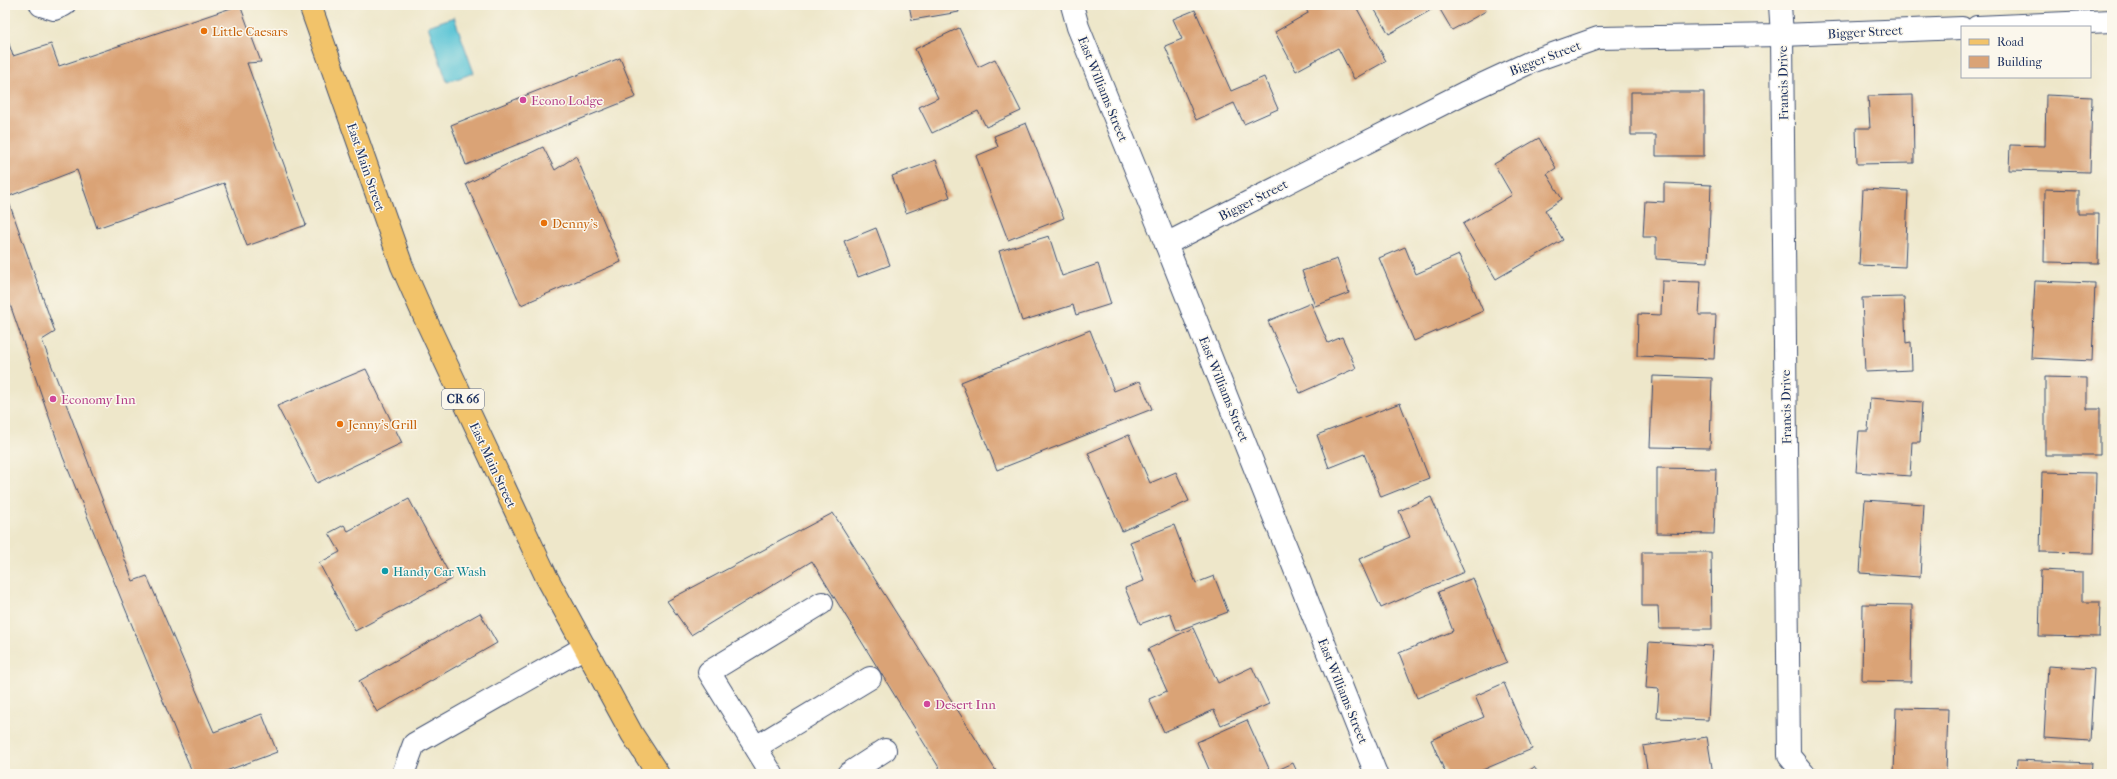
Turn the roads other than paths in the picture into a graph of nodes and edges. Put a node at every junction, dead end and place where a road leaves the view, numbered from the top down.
1 (41, 5) edge
2 (64, 5) edge
3 (310, 5) edge
4 (1072, 5) edge
5 (1780, 5) edge
6 (2112, 21) edge
7 (1999, 26) edge
8 (1961, 28) edge
9 (1782, 36) junction
10 (1166, 244) junction
11 (822, 602) dead end
12 (585, 647) junction
13 (870, 678) dead end
14 (756, 747) junction
15 (885, 750) dead end
16 (403, 774) edge
17 (658, 774) edge
18 (772, 774) edge
19 (848, 774) edge
20 (1376, 774) edge
21 (1804, 774) edge

1 - 2 street
3 - 12 main road, East Main Street / CR 66
4 - 10 street, East Williams Street
5 - 9 street, Francis Drive
6 - 7 street
8 - 9 street, Bigger Street
9 - 10 street, Bigger Street
9 - 21 street, Francis Drive
10 - 20 street, East Williams Street
11 - 14 street
12 - 16 street
12 - 17 main road, East Main Street / CR 66
13 - 14 street
14 - 18 street
15 - 19 street

